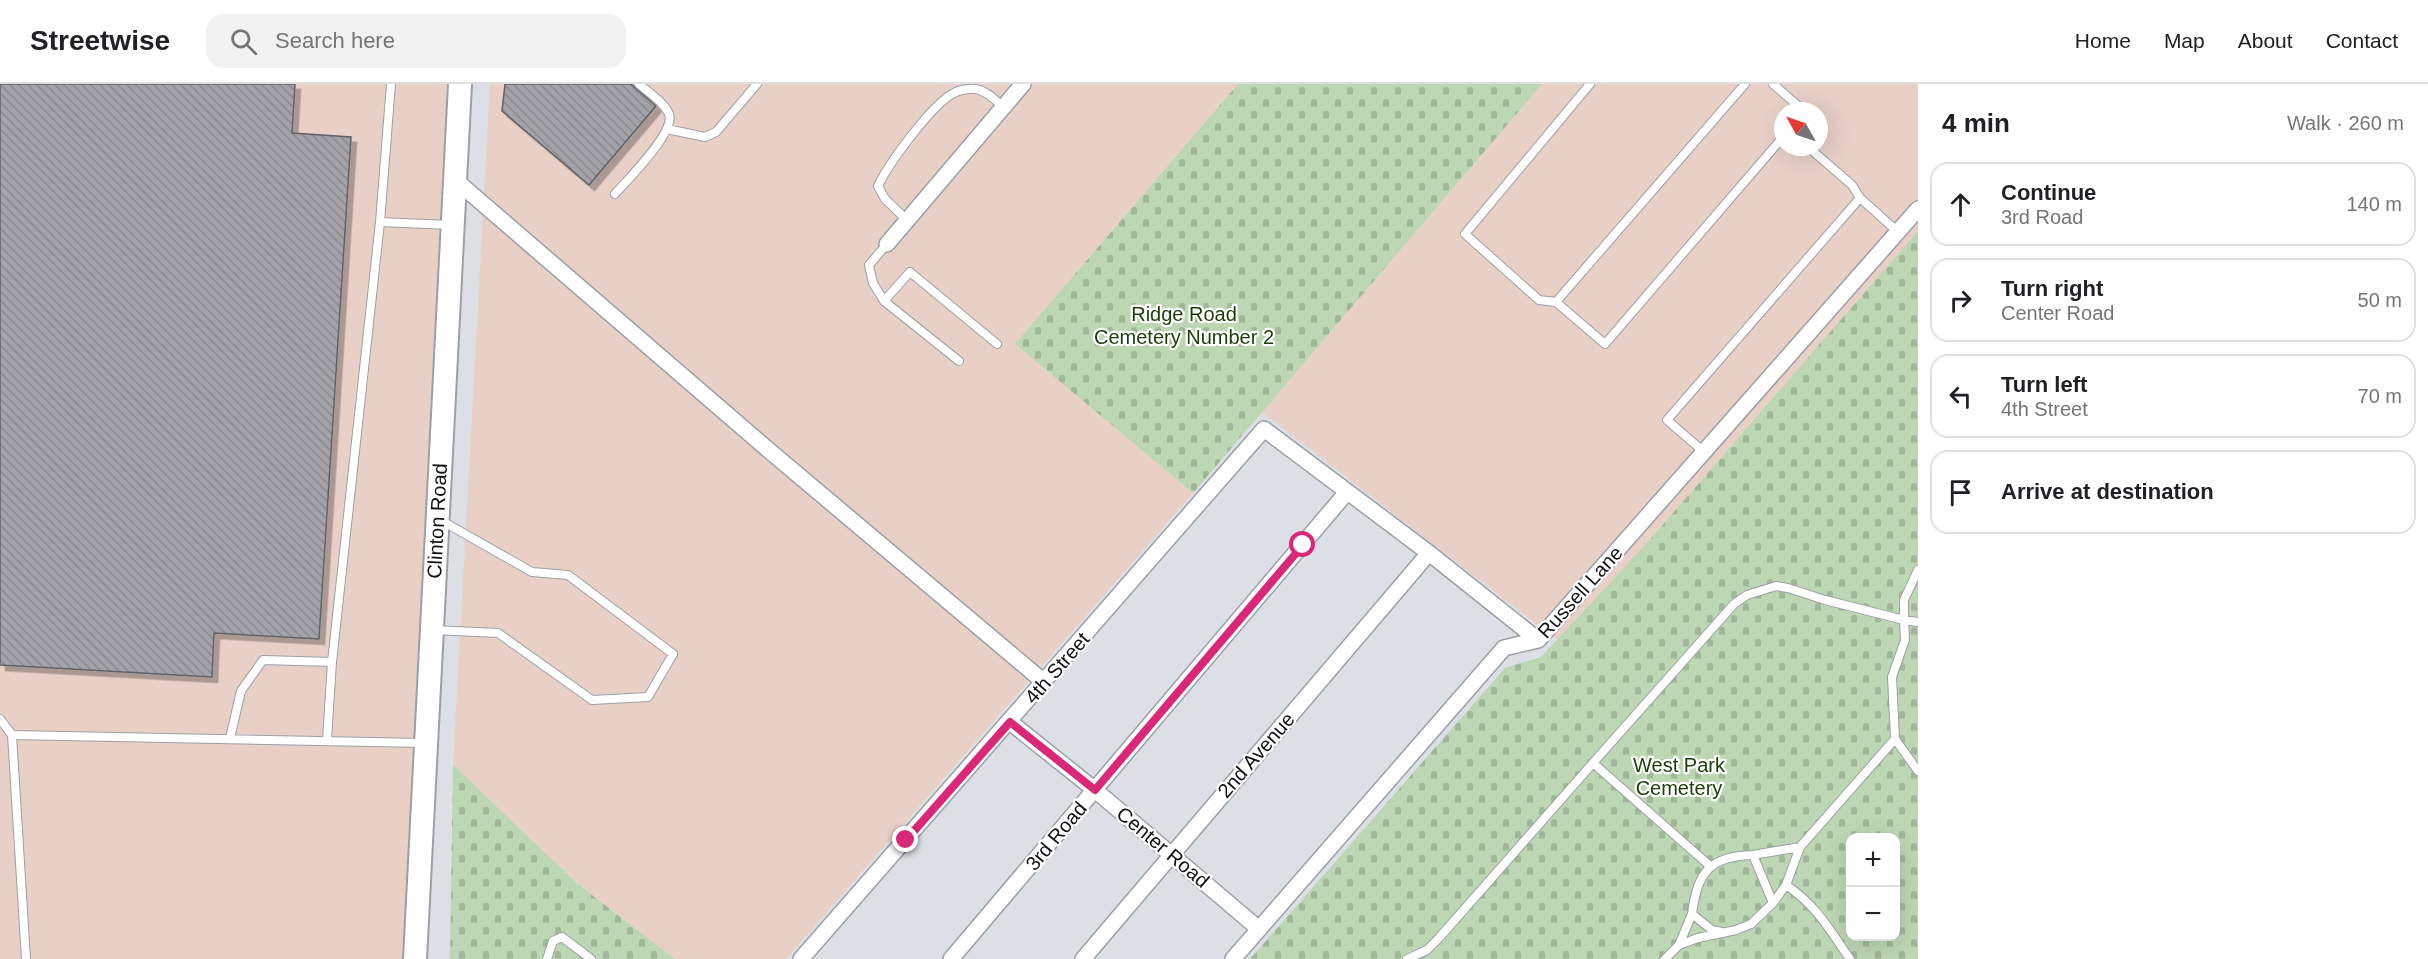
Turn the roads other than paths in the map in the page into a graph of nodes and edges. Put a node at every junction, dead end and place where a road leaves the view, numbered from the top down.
1 (391, 84) edge
2 (460, 84) edge
3 (639, 84) edge
4 (757, 84) edge
5 (1023, 84) edge
6 (1590, 84) edge
7 (1745, 84) edge
8 (1773, 84) edge
9 (1794, 102) edge
10 (1003, 107) junction
11 (667, 129) junction
12 (1774, 147) edge
13 (1819, 156) edge
14 (453, 178) junction
15 (615, 194) dead end
16 (1860, 198) junction
17 (1918, 209) edge
18 (907, 220) junction
19 (381, 222) junction
20 (451, 225) junction
21 (1898, 232) junction
22 (887, 244) joint
23 (884, 301) junction
24 (1557, 302) junction
25 (997, 344) dead end
26 (959, 361) dead end
27 (1704, 452) junction
28 (1347, 492) junction
29 (437, 518) junction
30 (1429, 553) junction
31 (1918, 570) edge
32 (1904, 621) junction
33 (1918, 622) edge
34 (431, 630) junction
35 (1538, 640) junction
36 (332, 662) junction
37 (1044, 682) junction
38 (0, 719) edge
39 (1010, 722) junction
40 (12, 735) junction
41 (230, 738) junction
42 (1895, 739) junction
43 (327, 740) junction
44 (426, 743) junction
45 (1593, 763) junction
46 (1918, 771) edge
47 (1095, 790) junction
48 (1800, 847) junction
49 (1171, 854) junction
50 (1752, 855) junction
51 (1710, 866) junction
52 (1786, 885) junction
53 (1773, 903) junction
54 (1692, 914) junction
55 (1259, 929) junction
56 (1722, 932) junction
57 (1679, 945) junction
58 (26, 959) edge
59 (415, 959) edge
60 (547, 959) edge
61 (591, 959) edge
62 (801, 959) edge
63 (951, 959) edge
64 (1083, 959) edge
65 (1233, 959) edge
66 (1407, 959) edge
67 (1665, 959) edge
68 (1850, 959) edge

1 - 19 lane
2 - 14 street, Clinton Road
3 - 11 lane
4 - 11 lane
5 - 10 street
6 - 24 lane
7 - 24 lane
8 - 9 lane
10 - 18 street
10 - 18 lane
11 - 15 lane
12 - 24 lane
13 - 16 lane
14 - 20 street, Clinton Road
14 - 37 street
16 - 21 lane
16 - 27 lane
17 - 21 street, Russell Lane
18 - 22 street
19 - 20 lane
19 - 36 lane
20 - 29 street, Clinton Road
21 - 27 street, Russell Lane
22 - 23 lane
23 - 25 lane
23 - 26 lane
27 - 35 street, Russell Lane
28 - 30 street
28 - 37 street, 4th Street
28 - 47 street, 3rd Road
29 - 34 street, Clinton Road
29 - 34 lane
30 - 35 street
30 - 49 street, 2nd Avenue
31 - 32 lane
32 - 33 lane
32 - 42 lane
32 - 45 lane
34 - 44 street, Clinton Road
35 - 55 street, Russell Lane
36 - 41 lane
36 - 43 lane
37 - 39 street, 4th Street
38 - 40 lane
39 - 47 street, Center Road
39 - 62 street, 4th Street
40 - 41 lane
40 - 58 lane
41 - 43 lane
42 - 46 lane
42 - 48 lane
43 - 44 lane
44 - 59 street, Clinton Road
45 - 51 lane
45 - 66 lane
47 - 49 street, Center Road
47 - 63 street, 3rd Road
48 - 50 lane
48 - 52 lane
49 - 55 street, Center Road
49 - 64 street, 2nd Avenue
50 - 51 lane
50 - 53 lane
51 - 54 lane
52 - 53 lane
52 - 68 lane
53 - 56 lane
54 - 56 lane
54 - 57 lane
55 - 65 street, Russell Lane
56 - 57 lane
57 - 67 lane
60 - 61 lane

